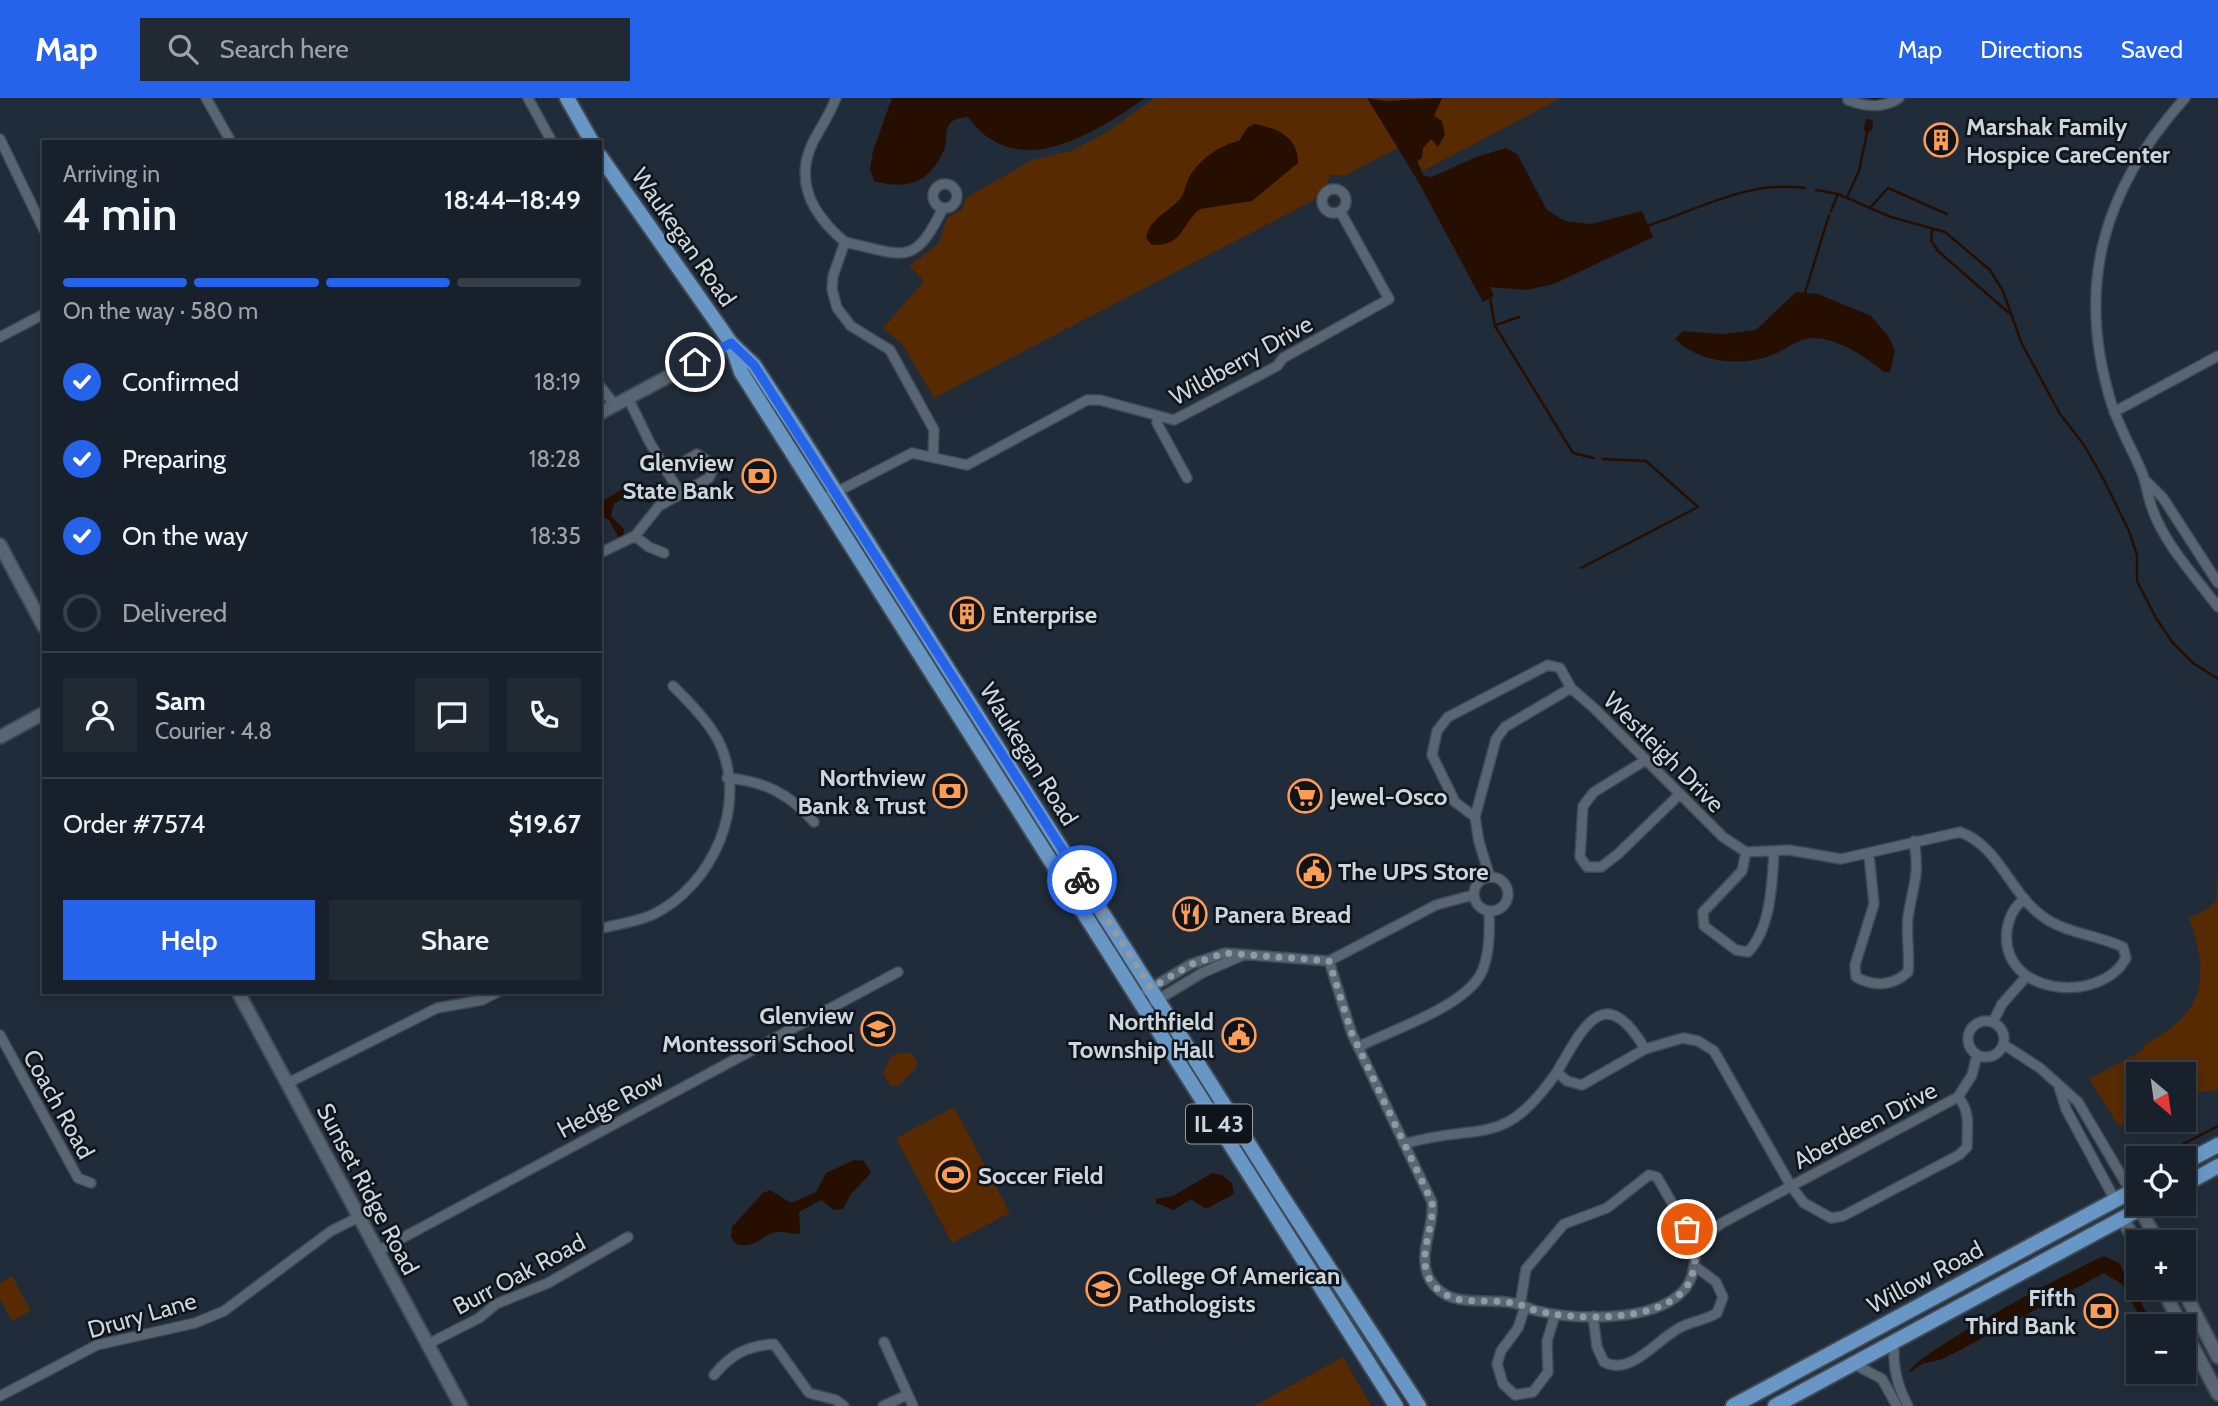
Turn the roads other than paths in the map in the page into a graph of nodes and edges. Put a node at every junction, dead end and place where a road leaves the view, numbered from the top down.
1 (206, 98) edge
2 (528, 98) edge
3 (566, 98) edge
4 (836, 98) edge
5 (1899, 98) edge
6 (2185, 98) edge
7 (1848, 100) edge
8 (0, 139) edge
9 (230, 140) edge
10 (551, 140) edge
11 (591, 140) edge
12 (602, 159) edge
13 (943, 208) dead end
14 (1340, 211) dead end
15 (42, 226) edge
16 (845, 243) junction
17 (42, 315) edge
18 (0, 337) edge
19 (731, 343) junction
20 (2218, 356) edge
21 (602, 389) edge
22 (628, 398) junction
23 (615, 405) junction
24 (2114, 411) junction
25 (602, 412) edge
26 (1158, 416) junction
27 (933, 457) junction
28 (667, 472) junction
29 (1187, 478) dead end
30 (2146, 481) junction
31 (680, 494) junction
32 (830, 496) junction
33 (635, 536) junction
34 (0, 545) edge
35 (602, 552) edge
36 (664, 553) dead end
37 (2218, 583) edge
38 (2218, 607) edge
39 (42, 623) edge
40 (673, 686) dead end
41 (1571, 688) junction
42 (42, 714) edge
43 (0, 737) edge
44 (1646, 760) junction
45 (727, 778) junction
46 (1680, 794) junction
47 (1475, 817) junction
48 (814, 822) dead end
49 (1914, 841) junction
50 (1746, 852) junction
51 (1774, 852) junction
52 (1868, 855) junction
53 (1490, 877) junction
54 (1473, 895) junction
55 (2025, 899) junction
56 (1489, 911) junction
57 (602, 928) edge
58 (1329, 961) junction
59 (898, 972) dead end
60 (2026, 977) junction
61 (239, 994) edge
62 (494, 994) edge
63 (1148, 998) junction
64 (1993, 1023) junction
65 (0, 1035) edge
66 (2003, 1044) junction
67 (1358, 1047) junction
68 (1644, 1049) junction
69 (1977, 1055) junction
70 (1557, 1072) junction
71 (288, 1083) junction
72 (2059, 1087) junction
73 (1958, 1097) junction
74 (1404, 1144) junction
75 (2218, 1144) edge
76 (2196, 1156) edge
77 (2218, 1166) edge
78 (2126, 1176) edge
79 (2196, 1178) edge
80 (91, 1183) dead end
81 (1791, 1186) junction
82 (2126, 1194) edge
83 (2115, 1200) junction
84 (2126, 1216) edge
85 (359, 1217) junction
86 (2122, 1218) junction
87 (2129, 1230) edge
88 (628, 1237) dead end
89 (1699, 1239) junction
90 (378, 1251) junction
91 (1696, 1268) junction
92 (2188, 1300) edge
93 (1522, 1306) junction
94 (1555, 1315) junction
95 (1593, 1316) junction
96 (884, 1342) dead end
97 (1894, 1343) junction
98 (428, 1344) junction
99 (2196, 1353) edge
100 (2218, 1357) edge
101 (1854, 1364) junction
102 (714, 1375) dead end
103 (907, 1395) junction
104 (2218, 1395) edge
105 (0, 1396) edge
106 (461, 1406) edge
107 (844, 1406) edge
108 (883, 1406) edge
109 (913, 1406) edge
110 (1395, 1406) edge
111 (1419, 1406) edge
112 (1733, 1406) edge
113 (1775, 1406) edge
114 (1897, 1406) edge
115 (1908, 1406) edge

1 - 9 street
2 - 10 street
3 - 11 main road
4 - 16 street
5 - 7 street
6 - 24 street
8 - 15 street
12 - 19 main road, Waukegan Road / IL 43
13 - 16 street
14 - 26 street, Wildberry Drive
16 - 27 street
17 - 18 street
19 - 22 street
19 - 32 main road, Waukegan Road / IL 43
20 - 24 street
21 - 23 street
22 - 23 street
22 - 28 street
23 - 25 street
24 - 30 street
26 - 27 street, Wildberry Drive
26 - 29 street
27 - 32 street, Wildberry Drive
28 - 31 street
28 - 31 street
30 - 37 street
30 - 38 street
31 - 33 street
32 - 63 main road, Waukegan Road / IL 43
33 - 35 street
33 - 36 street
34 - 39 street
40 - 45 street
41 - 44 street, Westleigh Drive
41 - 47 street
41 - 47 street, Westleigh Drive
42 - 43 street
44 - 46 street, Westleigh Drive
44 - 46 street
45 - 48 street
45 - 57 street
46 - 50 street, Westleigh Drive
47 - 53 street
49 - 52 street
49 - 52 street
49 - 55 street
50 - 51 street
50 - 51 street
51 - 52 street
53 - 54 street
53 - 56 street
54 - 56 street
54 - 58 street
55 - 60 street
55 - 60 street
56 - 67 street
58 - 63 street
58 - 67 street
59 - 90 street, Hedge Row
60 - 64 street
61 - 71 street, Sunset Ridge Road
62 - 71 street
63 - 110 main road, Waukegan Road / IL 43
63 - 111 main road, Waukegan Road / IL 43
64 - 66 street
64 - 69 street
65 - 80 street, Coach Road
66 - 69 street
66 - 72 street
67 - 74 street
68 - 70 street
68 - 70 street
68 - 81 street
69 - 73 street, Aberdeen Drive
70 - 74 street
71 - 85 street, Sunset Ridge Road
72 - 78 street
72 - 83 street
73 - 81 street, Aberdeen Drive
73 - 81 street, Aberdeen Drive
74 - 93 street
75 - 76 main road
77 - 79 main road
81 - 89 street, Aberdeen Drive
82 - 83 main road, Willow Road
83 - 86 main road
83 - 112 main road, Willow Road
84 - 86 main road, Willow Road
85 - 90 street, Sunset Ridge Road
85 - 105 street, Drury Lane
86 - 87 street
86 - 97 main road, Willow Road
88 - 98 street, Burr Oak Road
89 - 91 street
89 - 93 street
90 - 98 street, Sunset Ridge Road
91 - 95 street
91 - 95 street
92 - 100 street
93 - 94 street
93 - 94 street
94 - 95 street
96 - 103 street
97 - 101 main road, Willow Road
97 - 115 street
98 - 106 street, Sunset Ridge Road
99 - 104 street
101 - 113 main road, Willow Road
101 - 114 street
102 - 107 street
103 - 108 street
103 - 109 street

